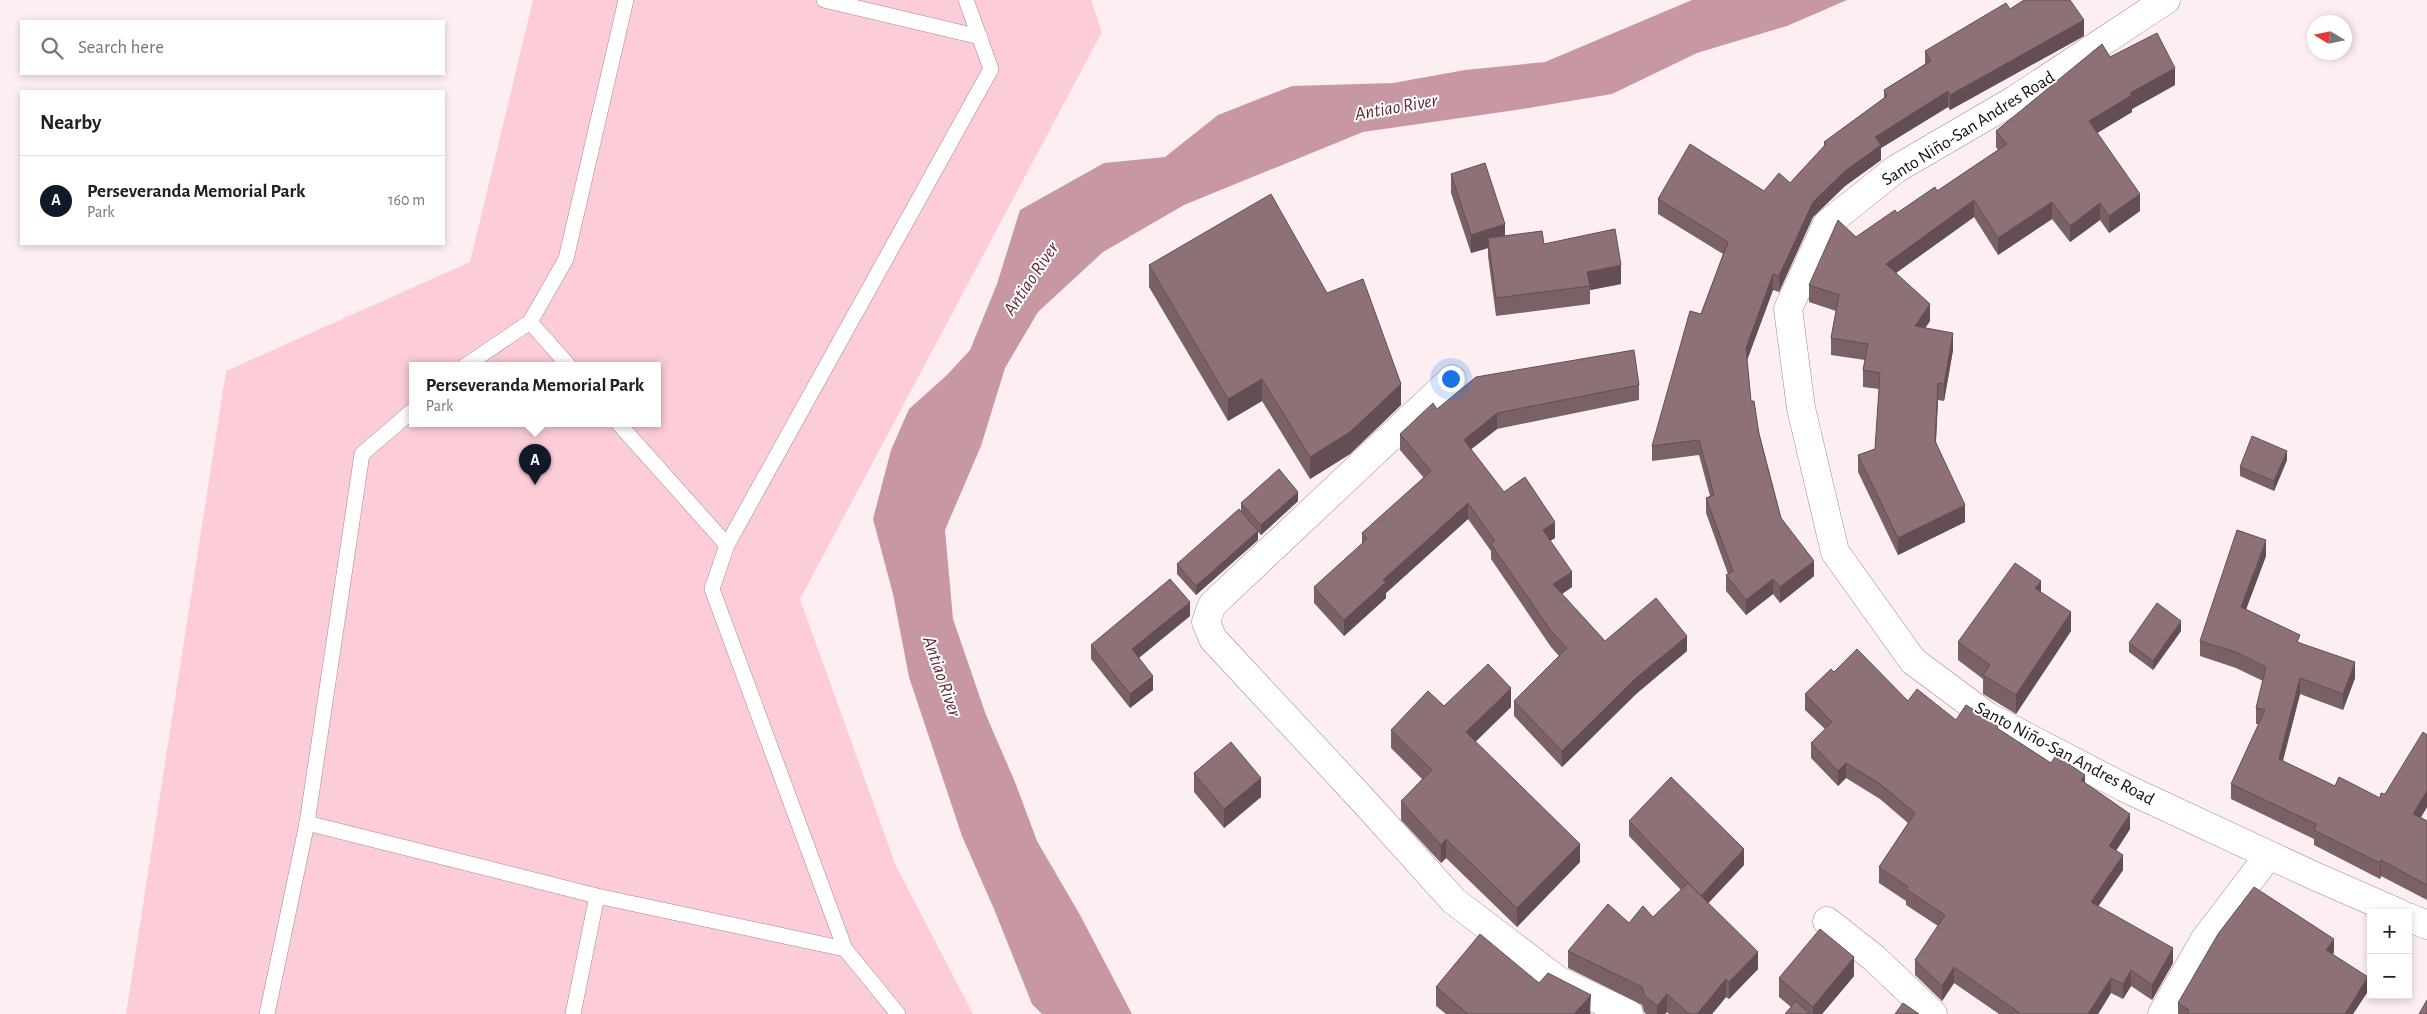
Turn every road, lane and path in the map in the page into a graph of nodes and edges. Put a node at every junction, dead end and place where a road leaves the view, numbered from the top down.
1 (626, 0) edge
2 (824, 0) edge
3 (966, 0) edge
4 (2166, 0) edge
5 (980, 37) junction
6 (530, 322) junction
7 (471, 362) edge
8 (565, 362) edge
9 (1452, 379) dead end
10 (409, 414) edge
11 (623, 427) edge
12 (727, 545) junction
13 (307, 824) junction
14 (2269, 855) junction
15 (597, 896) junction
16 (2390, 909) edge
17 (2412, 919) edge
18 (1827, 922) dead end
19 (2427, 925) edge
20 (845, 949) junction
21 (267, 1014) edge
22 (573, 1014) edge
23 (898, 1014) edge
24 (1629, 1014) edge
25 (1933, 1014) edge
26 (2162, 1014) edge

1 - 6 lane
2 - 5 lane
3 - 5 lane
4 - 14 street, Santo Niño-San Andres Road
5 - 12 lane
6 - 7 lane
6 - 8 lane
9 - 24 street
10 - 13 lane
11 - 12 lane
12 - 20 lane
13 - 15 lane
13 - 21 lane
14 - 16 street, Santo Niño-San Andres Road
14 - 26 street
15 - 20 lane
15 - 22 lane
17 - 19 street
18 - 25 street
20 - 23 lane

